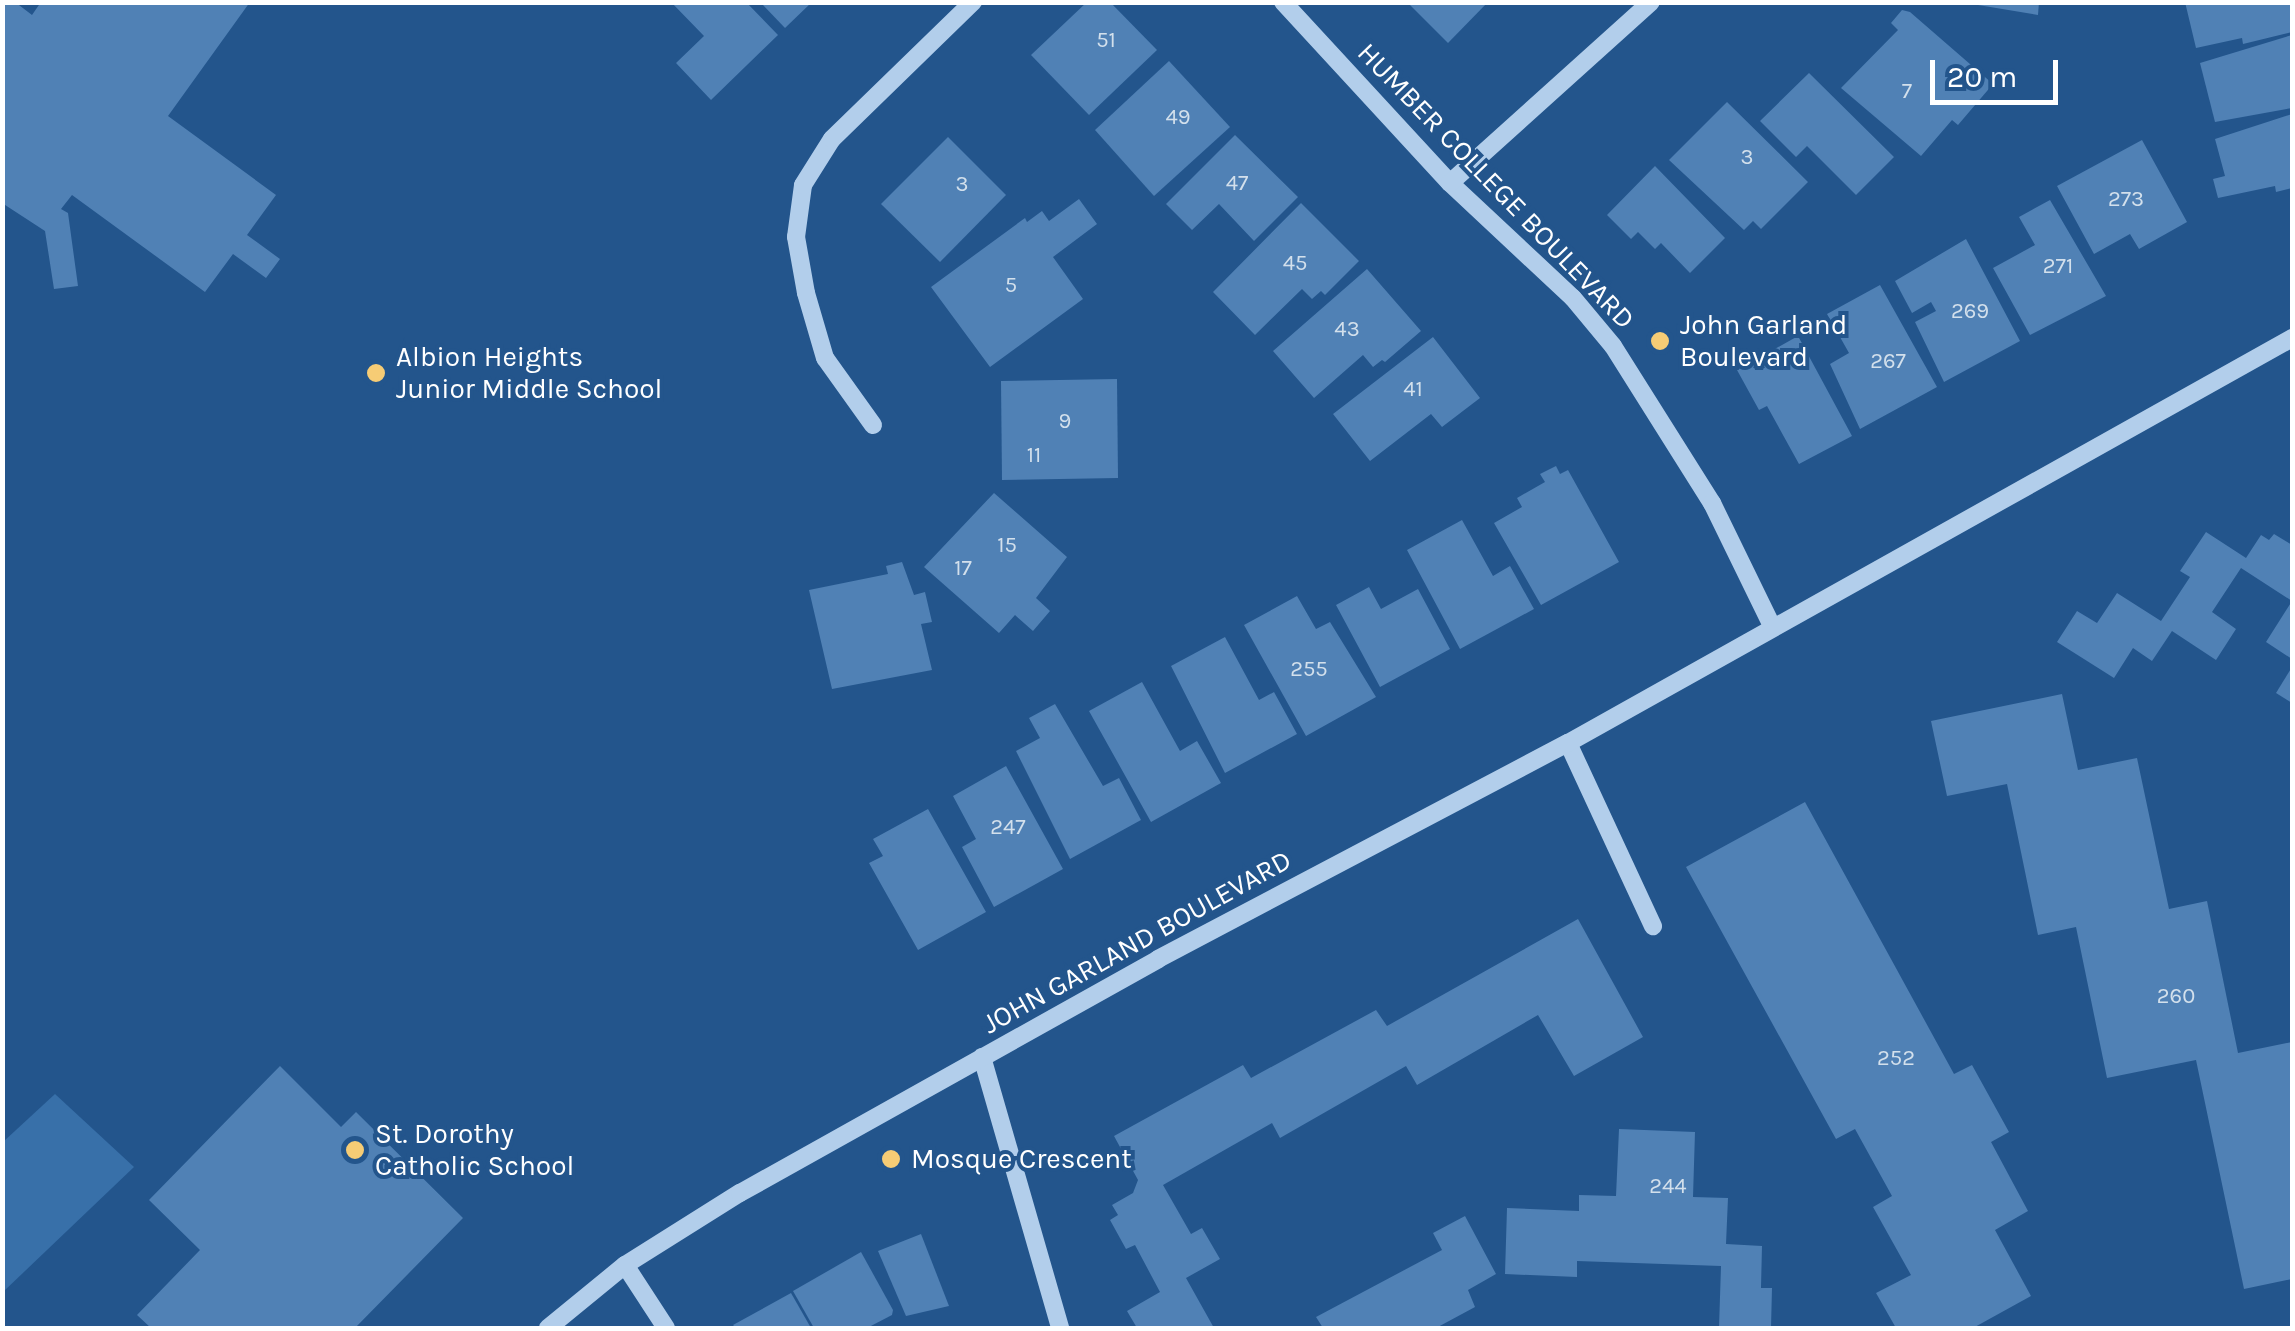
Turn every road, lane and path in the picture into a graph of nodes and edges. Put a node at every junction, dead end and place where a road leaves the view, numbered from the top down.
1 (973, 2) edge
2 (1283, 2) edge
3 (1651, 2) edge
4 (1450, 182) junction
5 (2292, 338) edge
6 (873, 426) dead end
7 (1772, 626) junction
8 (1568, 744) junction
9 (1654, 926) dead end
10 (982, 1057) junction
11 (625, 1265) junction
12 (548, 1328) edge
13 (666, 1328) edge
14 (1060, 1328) edge

1 - 6 street
2 - 4 street, HUMBER COLLEGE BOULEVARD
3 - 4 street
4 - 7 street, HUMBER COLLEGE BOULEVARD
5 - 7 street, JOHN GARLAND BOULEVARD
7 - 8 street, JOHN GARLAND BOULEVARD
8 - 9 street
8 - 10 street, JOHN GARLAND BOULEVARD
10 - 11 street, JOHN GARLAND BOULEVARD
10 - 14 street
11 - 12 street, JOHN GARLAND BOULEVARD
11 - 13 street

